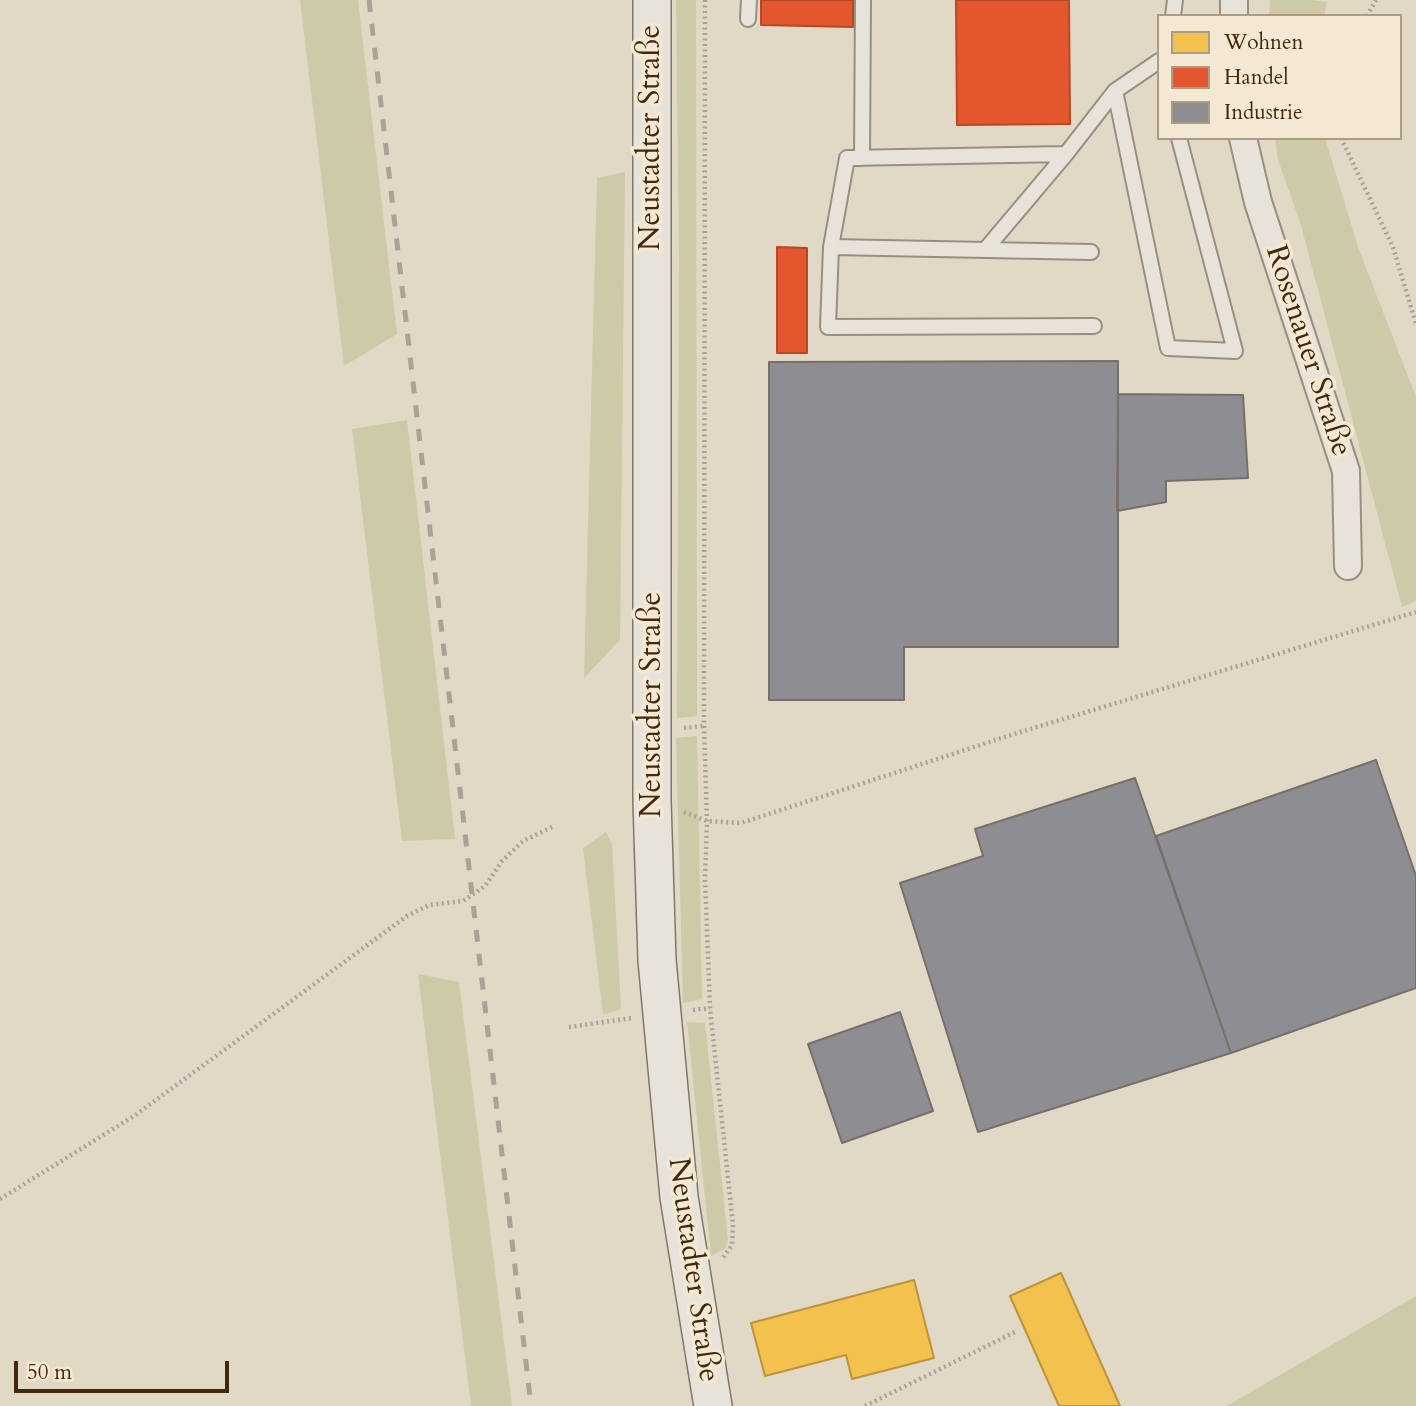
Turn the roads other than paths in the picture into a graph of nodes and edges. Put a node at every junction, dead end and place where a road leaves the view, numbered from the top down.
1 (652, 0) edge
2 (749, 0) edge
3 (863, 0) edge
4 (748, 19) dead end
5 (1157, 62) edge
6 (1115, 91) junction
7 (1180, 140) edge
8 (1244, 140) edge
9 (1066, 154) junction
10 (862, 158) junction
11 (831, 247) junction
12 (985, 250) junction
13 (1091, 252) dead end
14 (1094, 326) dead end
15 (1348, 566) dead end
16 (713, 1406) edge

1 - 16 street, Neustadter Straße
2 - 4 lane
3 - 10 lane
5 - 6 lane
6 - 7 lane
6 - 9 lane
8 - 15 street, Rosenauer Straße
9 - 10 lane
9 - 12 lane
10 - 11 lane
11 - 12 lane
11 - 14 lane
12 - 13 lane

